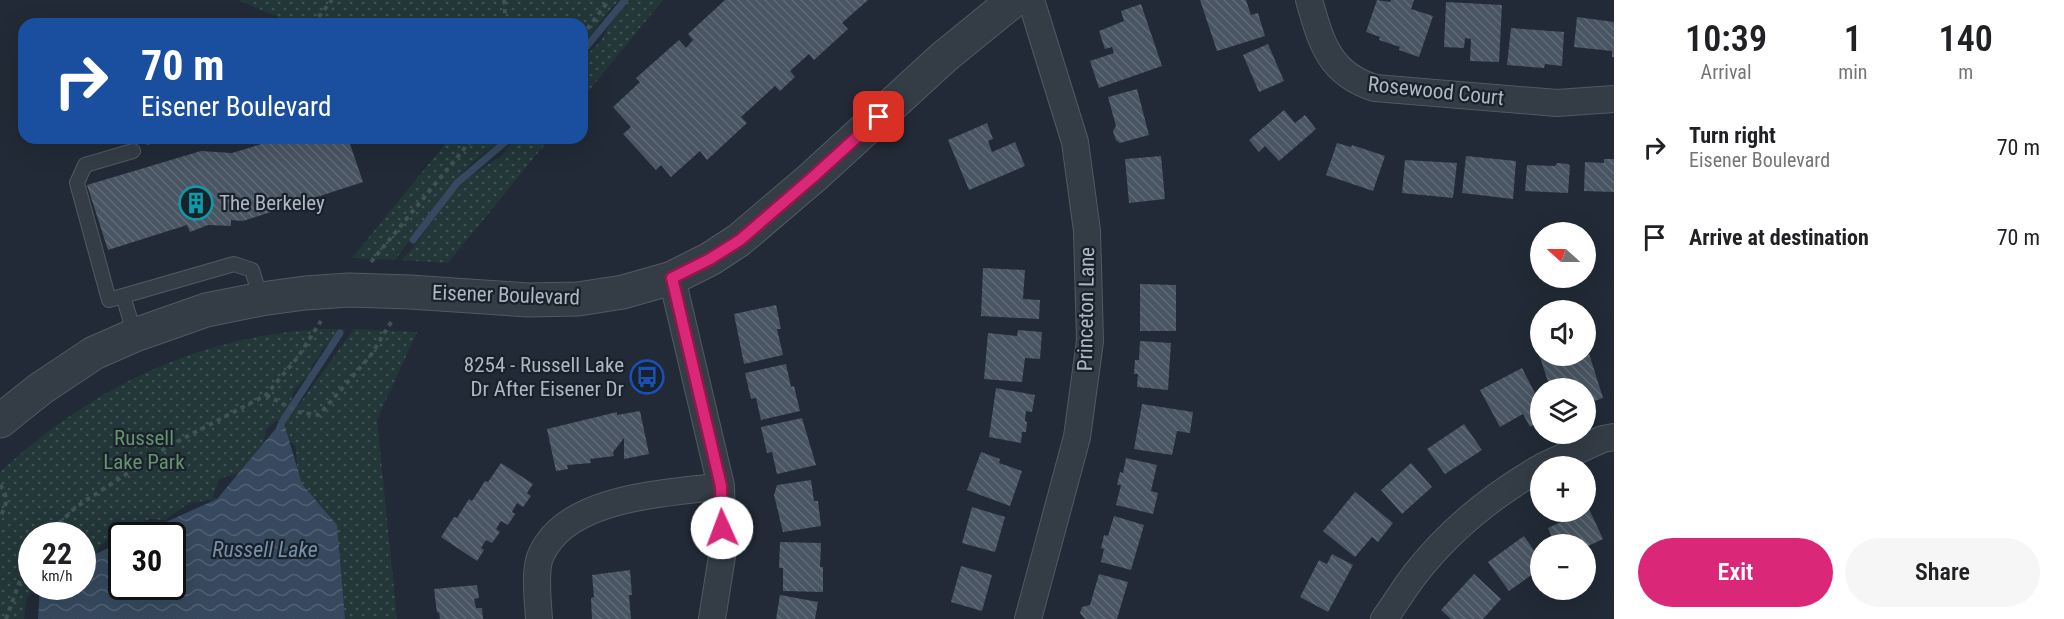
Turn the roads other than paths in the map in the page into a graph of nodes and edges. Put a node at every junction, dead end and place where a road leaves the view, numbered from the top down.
1 (1014, 0) edge
2 (1031, 0) edge
3 (1309, 0) edge
4 (1614, 99) edge
5 (133, 152) dead end
6 (672, 278) junction
7 (123, 296) junction
8 (261, 299) junction
9 (135, 335) junction
10 (0, 421) edge
11 (1614, 437) edge
12 (1565, 456) edge
13 (1530, 474) edge
14 (721, 486) junction
15 (539, 619) edge
16 (712, 619) edge
17 (1028, 619) edge
18 (1384, 619) edge

1 - 6 street, Eisener Boulevard
2 - 17 street, Princeton Lane
3 - 4 street, Rosewood Court
5 - 7 lane
6 - 8 street, Eisener Boulevard
6 - 14 street
7 - 8 lane
7 - 9 lane
8 - 9 street, Eisener Boulevard
9 - 10 street, Eisener Boulevard
11 - 12 street
13 - 18 street
14 - 15 street
14 - 16 street

